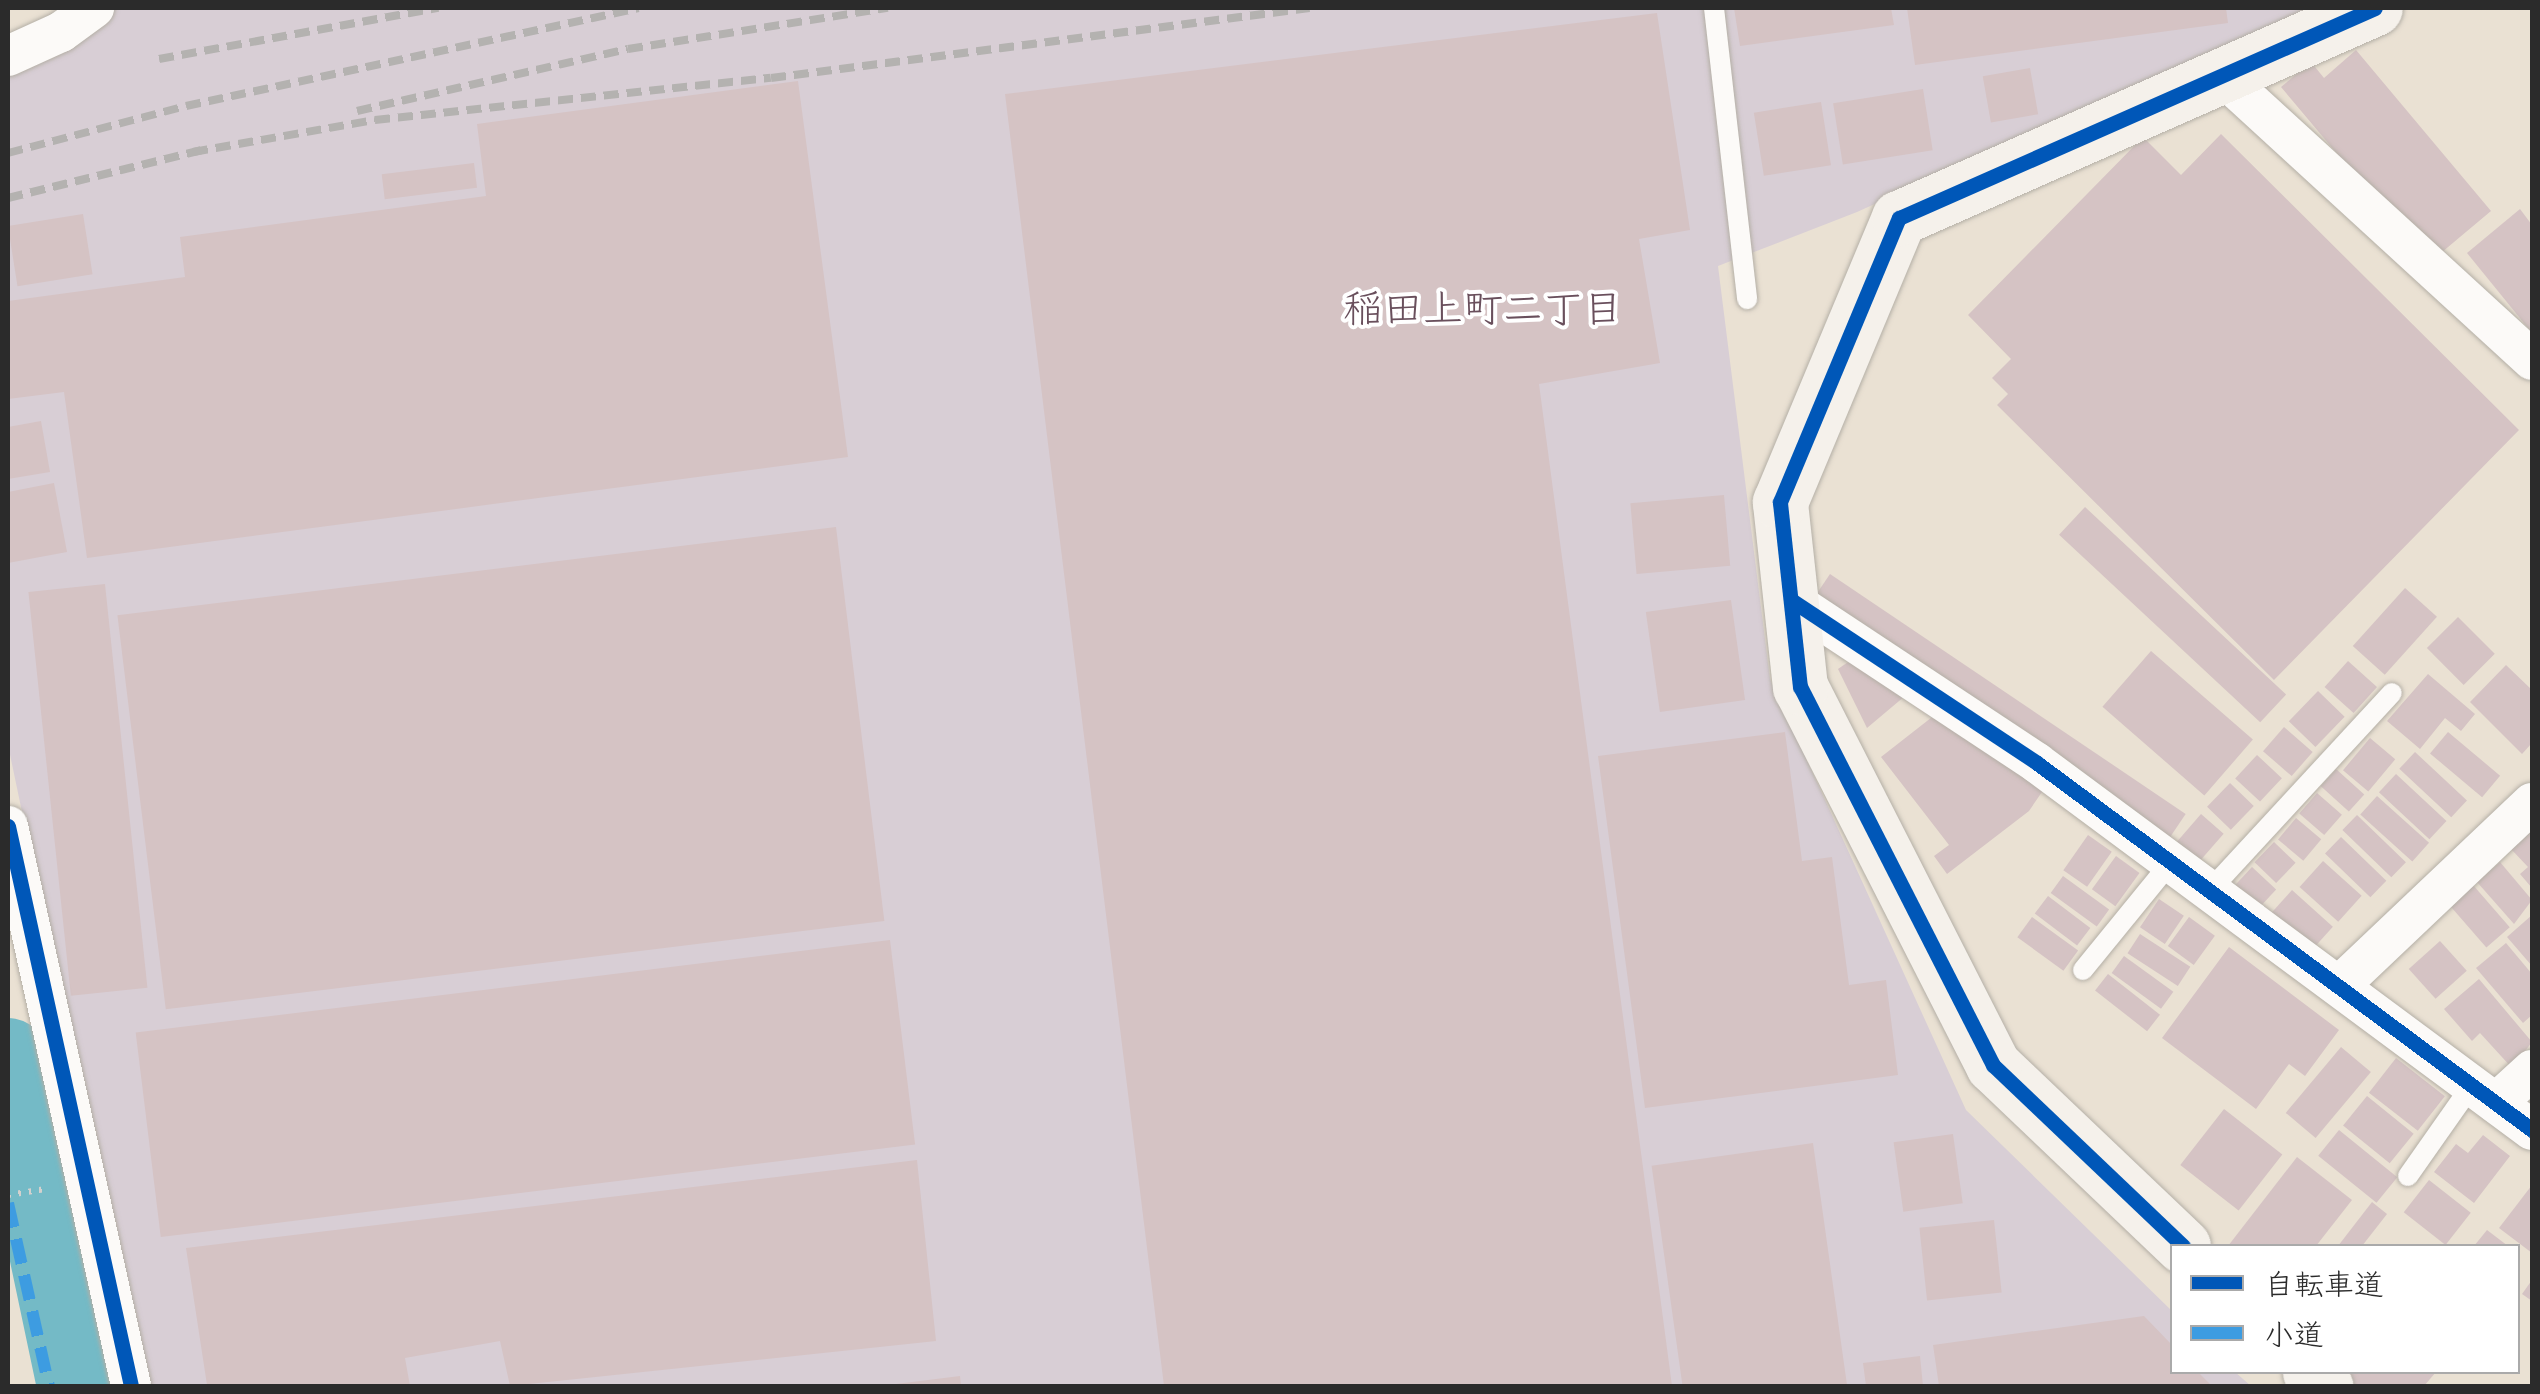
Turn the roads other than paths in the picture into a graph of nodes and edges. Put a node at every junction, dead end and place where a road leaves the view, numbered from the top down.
1 (94, 8) edge
2 (1714, 8) edge
3 (2374, 8) edge
4 (8, 56) edge
5 (2218, 72) junction
6 (1747, 299) dead end
7 (2532, 360) edge
8 (1794, 602) junction
9 (2392, 693) dead end
10 (2532, 803) edge
11 (8, 826) edge
12 (2171, 862) junction
13 (2210, 890) junction
14 (2083, 970) dead end
15 (2339, 986) junction
16 (2532, 1070) edge
17 (2484, 1094) junction
18 (2532, 1130) edge
19 (2408, 1176) dead end
20 (2181, 1244) edge
21 (131, 1386) edge

1 - 4 street
2 - 6 lane
3 - 5 street
5 - 7 street
5 - 8 street
8 - 12 street
8 - 20 street
9 - 13 lane
10 - 15 street
11 - 21 street
12 - 13 street
12 - 14 lane
13 - 15 street
15 - 17 street
16 - 17 street
17 - 18 street
17 - 19 lane

